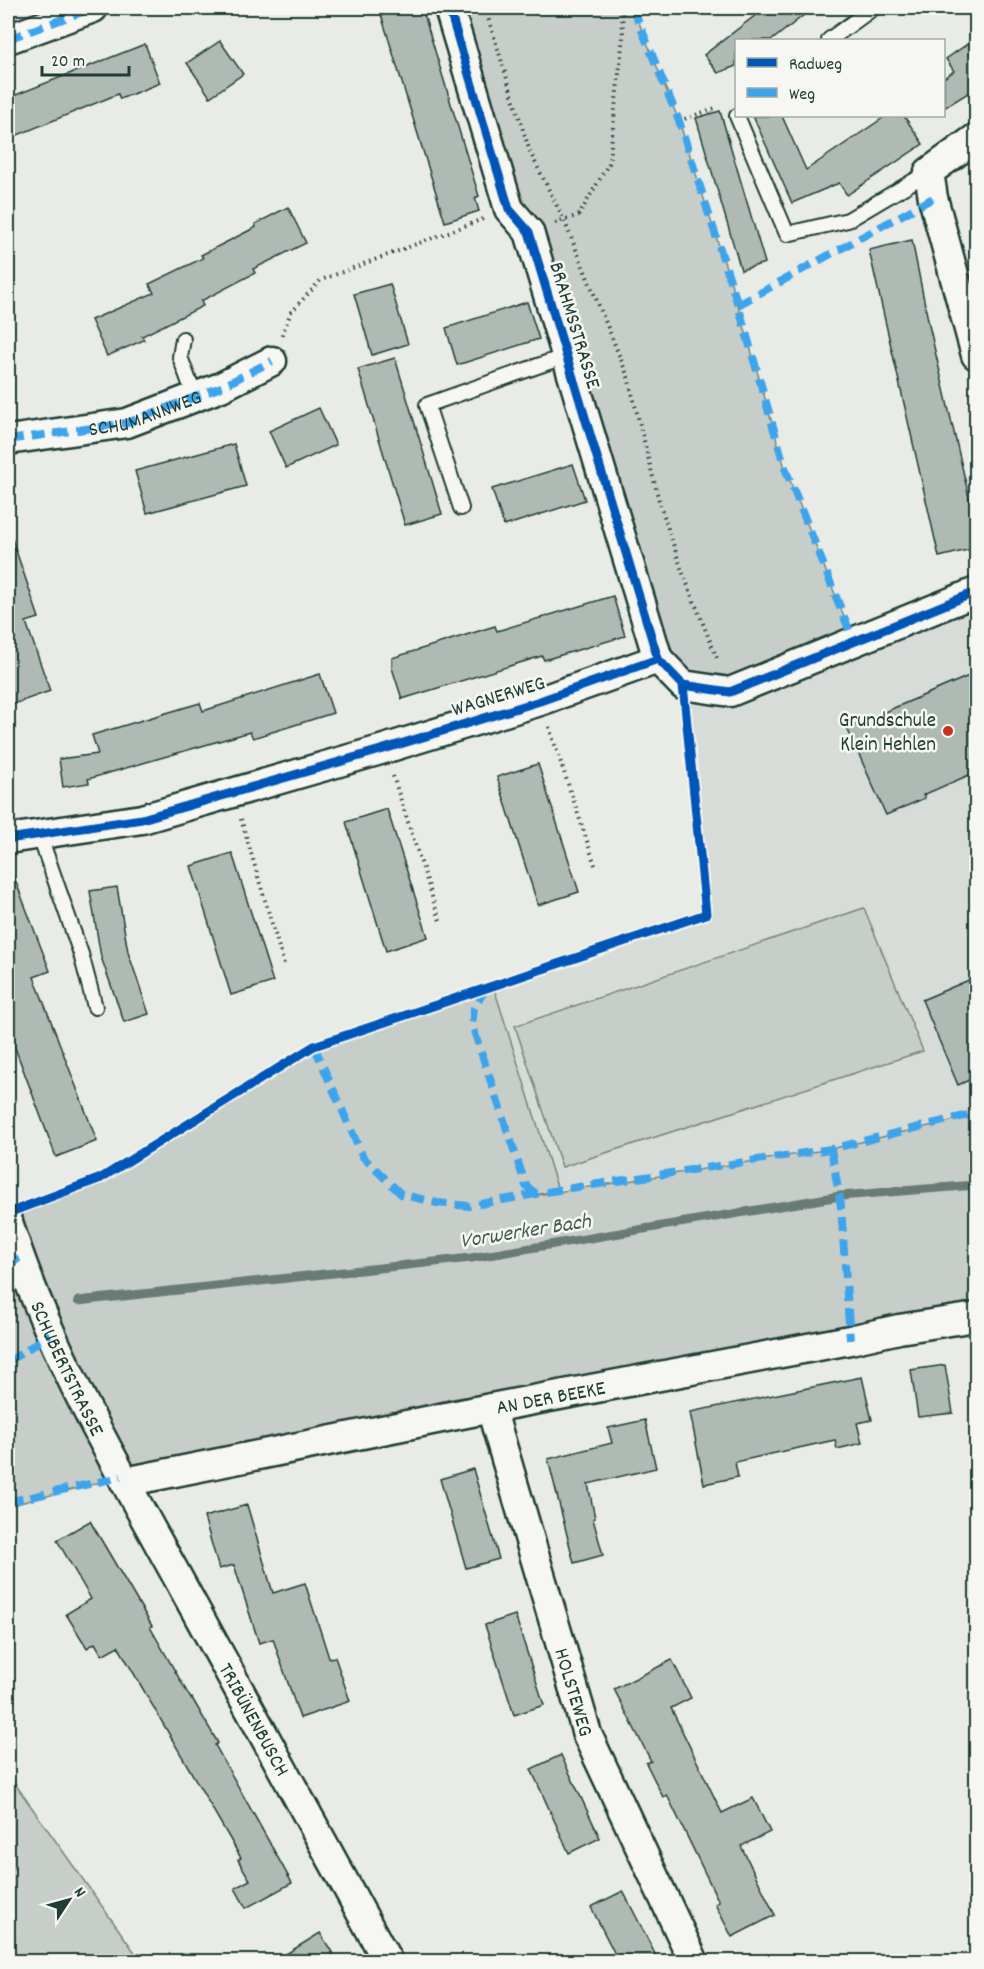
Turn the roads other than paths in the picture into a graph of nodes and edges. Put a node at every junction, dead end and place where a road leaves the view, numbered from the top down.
1 (93, 8) edge
2 (449, 8) edge
3 (873, 8) edge
4 (8, 39) edge
5 (830, 39) edge
6 (736, 117) edge
7 (976, 138) edge
8 (929, 172) junction
9 (183, 339) dead end
10 (976, 355) edge
11 (566, 356) junction
12 (272, 361) road end
13 (195, 398) junction
14 (8, 440) edge
15 (461, 508) dead end
16 (976, 592) edge
17 (658, 659) junction
18 (39, 834) junction
19 (8, 839) edge
20 (94, 1007) dead end
21 (8, 1221) edge
22 (976, 1317) edge
23 (491, 1408) junction
24 (123, 1480) junction
25 (388, 1962) edge
26 (694, 1962) edge

1 - 4 street
2 - 11 street, BRAHMSSTRASSE
3 - 5 lane
6 - 8 lane
7 - 8 street
8 - 10 street
9 - 13 lane
11 - 15 lane
11 - 17 street, BRAHMSSTRASSE
12 - 13 street, SCHUMANNWEG
13 - 14 street, SCHUMANNWEG
16 - 17 street
17 - 18 street, WAGNERWEG
18 - 19 street, WAGNERWEG
18 - 20 lane
21 - 24 street, SCHUBERTSTRASSE
22 - 23 street, AN DER BEEKE
23 - 24 street, AN DER BEEKE
23 - 26 street, HOLSTEWEG
24 - 25 street, TRIBÜNENBUSCH

